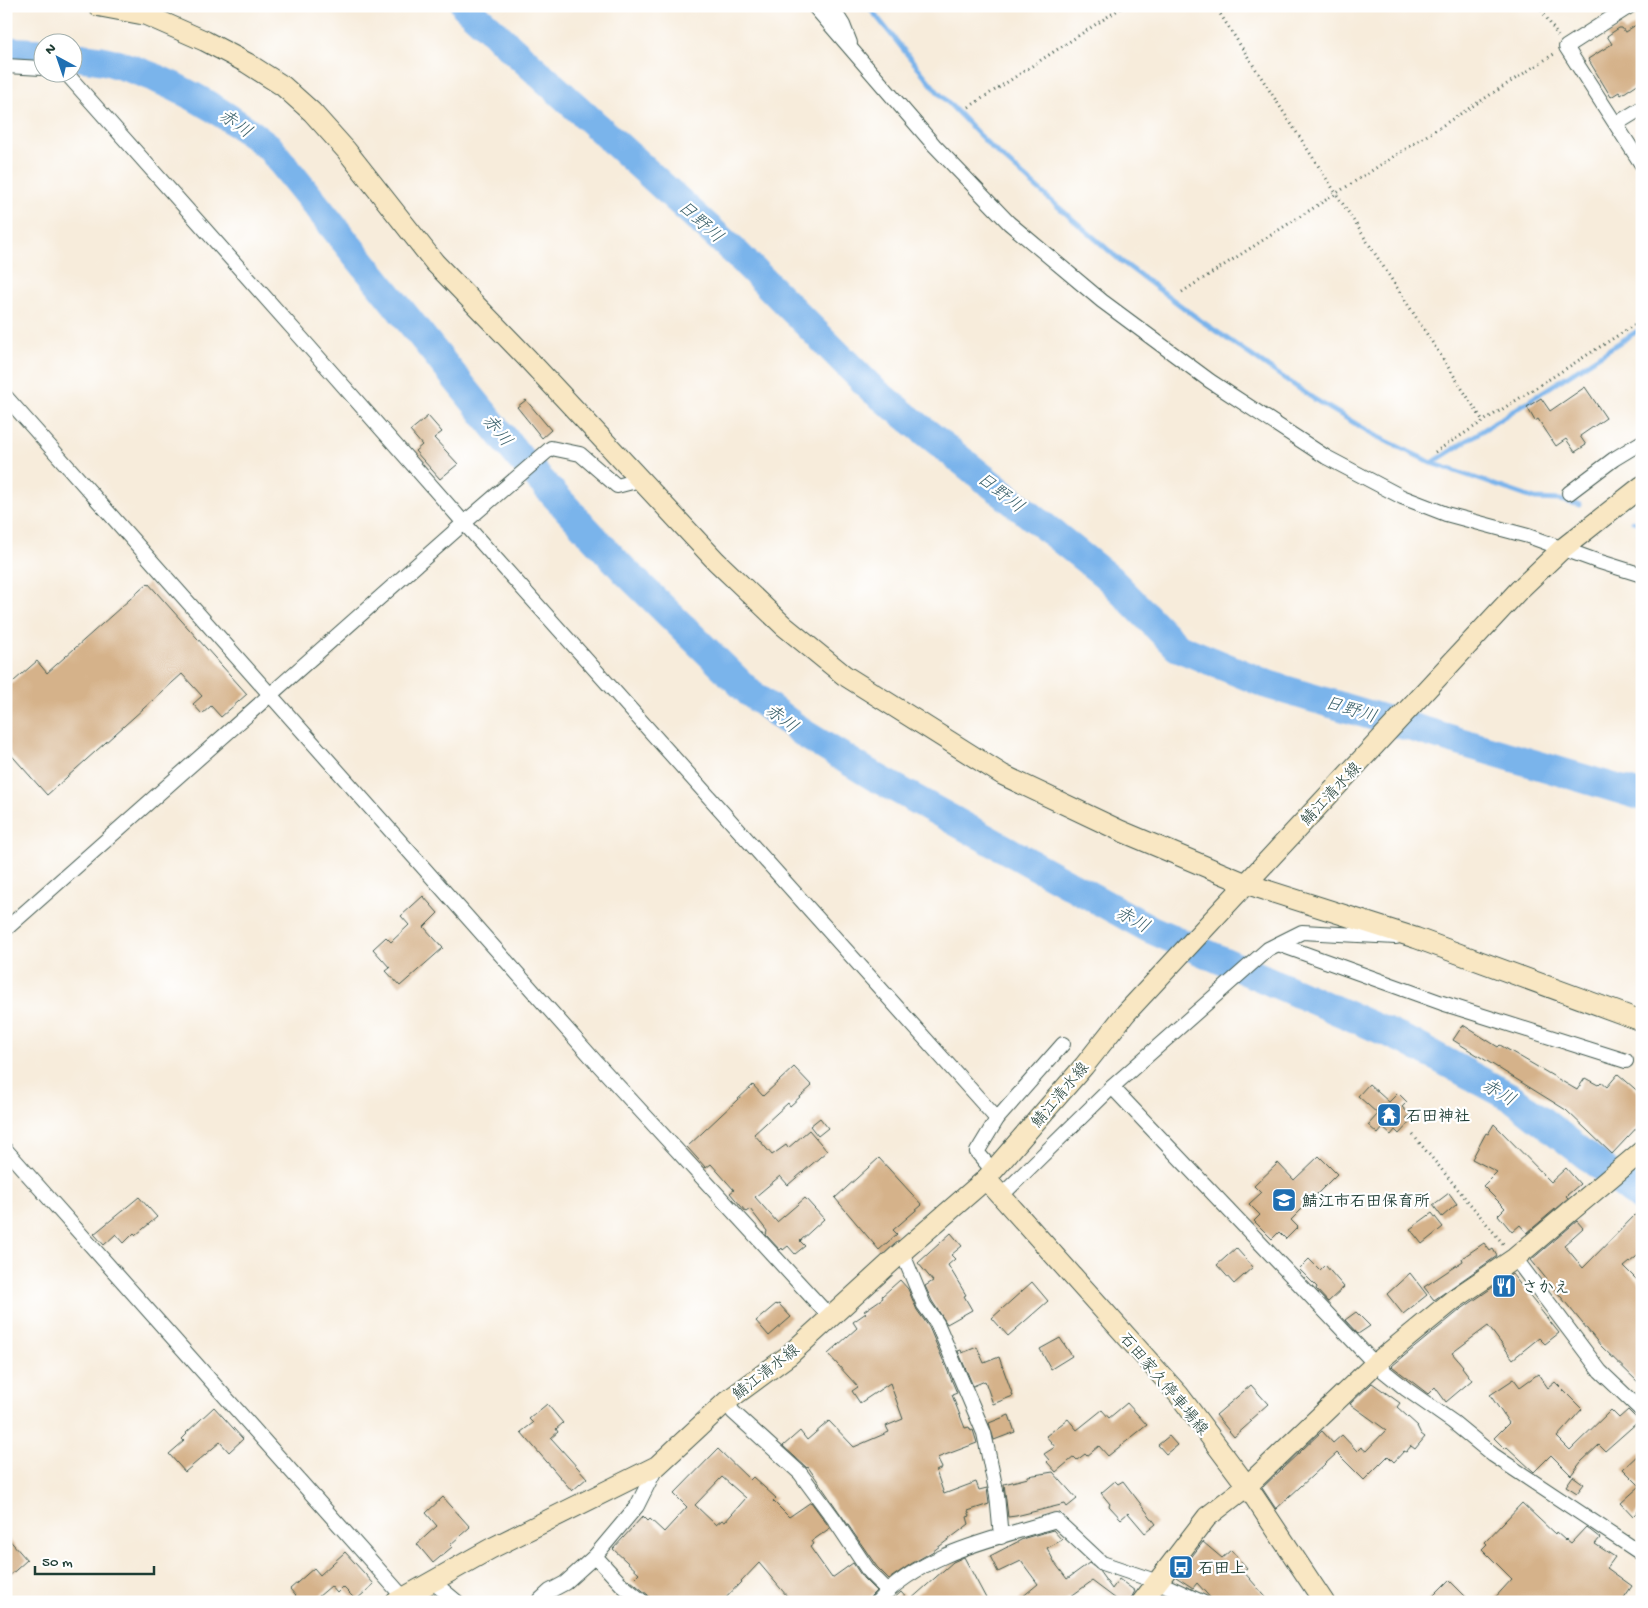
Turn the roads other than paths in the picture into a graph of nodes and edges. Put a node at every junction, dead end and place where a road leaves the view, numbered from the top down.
1 (98, 6) edge
2 (814, 6) edge
3 (831, 6) edge
4 (1630, 6) edge
5 (855, 55) junction
6 (6, 66) edge
7 (32, 67) edge
8 (74, 82) edge
9 (1642, 108) edge
10 (1616, 124) junction
11 (1642, 164) edge
12 (6, 397) edge
13 (1642, 442) edge
14 (640, 480) junction
15 (1642, 486) edge
16 (1568, 493) dead end
17 (464, 522) junction
18 (1562, 548) junction
19 (1642, 575) edge
20 (270, 695) junction
21 (1247, 884) junction
22 (6, 929) edge
23 (1416, 938) junction
24 (1278, 944) junction
25 (1642, 1021) edge
26 (1063, 1044) dead end
27 (1626, 1061) dead end
28 (1112, 1087) junction
29 (997, 1119) junction
30 (6, 1150) edge
31 (1642, 1151) edge
32 (990, 1175) junction
33 (1001, 1196) junction
34 (902, 1252) junction
35 (1515, 1258) junction
36 (830, 1317) junction
37 (1375, 1364) junction
38 (727, 1401) junction
39 (1642, 1411) edge
40 (657, 1466) junction
41 (1247, 1486) junction
42 (1001, 1537) junction
43 (1642, 1554) edge
44 (595, 1556) junction
45 (433, 1582) junction
46 (1158, 1582) junction
47 (888, 1590) junction
48 (399, 1599) edge
49 (457, 1602) edge
50 (538, 1602) edge
51 (643, 1602) edge
52 (877, 1602) edge
53 (1142, 1602) edge
54 (1202, 1602) edge
55 (1324, 1602) edge

1 - 14 street
2 - 5 street
3 - 5 street
4 - 10 street
5 - 18 street
6 - 7 street
8 - 17 street
9 - 10 street
10 - 11 street
12 - 20 street
13 - 16 street
14 - 17 street
14 - 21 street
15 - 18 street, 鯖江清水線
17 - 20 street
17 - 29 street
18 - 19 street
18 - 21 street, 鯖江清水線
20 - 22 street
20 - 36 street
21 - 23 street
21 - 32 street, 鯖江清水線
23 - 24 street
23 - 25 street
24 - 27 street
24 - 28 street
26 - 29 street
28 - 33 street
28 - 37 street
29 - 32 street
30 - 48 street
31 - 35 street
32 - 33 street, 石田家久停車場線
32 - 34 street, 鯖江清水線
33 - 41 street, 石田家久停車場線
34 - 36 street, 鯖江清水線
34 - 42 street
35 - 37 street
35 - 39 street
36 - 38 street, 鯖江清水線
37 - 41 street
37 - 43 street
38 - 40 street, 鯖江清水線
38 - 47 street
40 - 44 street
40 - 45 street, 鯖江清水線
41 - 46 street
41 - 55 street, 石田家久停車場線
42 - 46 street
42 - 47 street
44 - 50 street
44 - 51 street
45 - 48 street, 鯖江清水線
45 - 49 street
46 - 53 street
46 - 54 street
47 - 52 street

